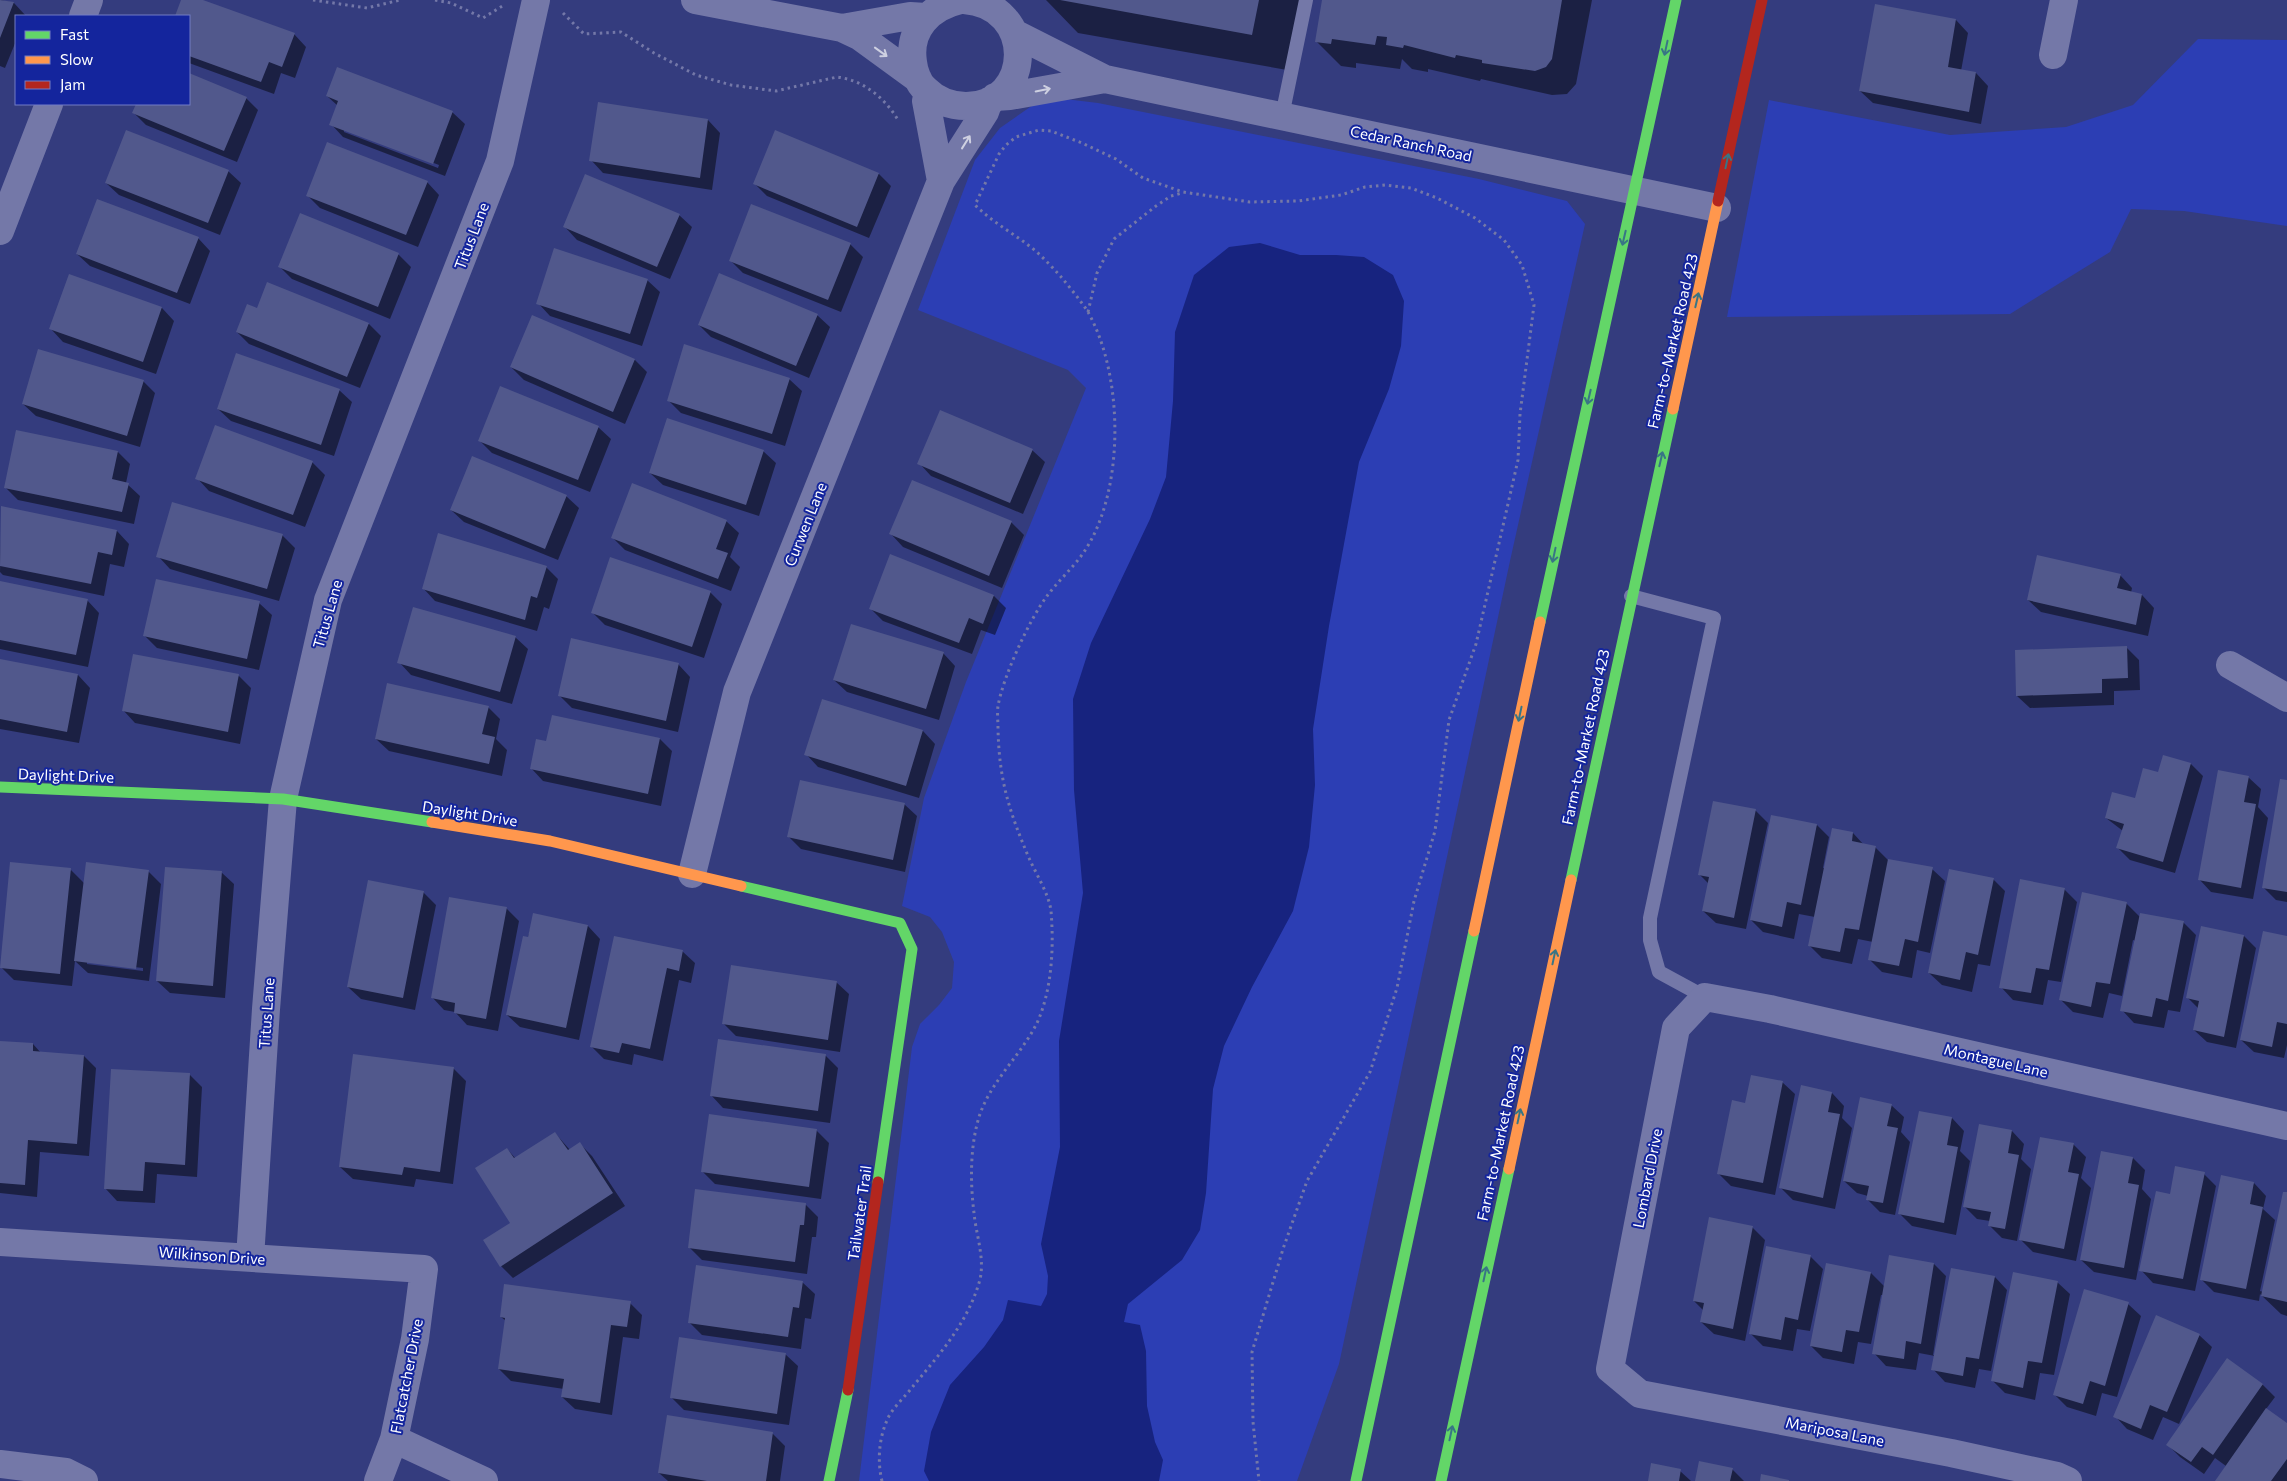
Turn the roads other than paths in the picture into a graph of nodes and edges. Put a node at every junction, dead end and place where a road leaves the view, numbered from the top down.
1 (89, 0) edge
2 (695, 0) edge
3 (1306, 0) edge
4 (1676, 0) edge
5 (1762, 0) edge
6 (2064, 0) edge
7 (945, 5) edge
8 (546, 6) edge
9 (83, 15) edge
10 (1011, 18) edge
11 (842, 28) junction
12 (2053, 55) dead end
13 (1105, 79) junction
14 (923, 85) junction
15 (992, 99) junction
16 (49, 105) edge
17 (1282, 116) junction
18 (941, 181) junction
19 (1635, 190) junction
20 (1717, 208) junction
21 (0, 230) edge
22 (1631, 596) junction
23 (2230, 665) dead end
24 (2287, 698) edge
25 (0, 787) edge
26 (283, 798) junction
27 (692, 874) junction
28 (912, 949) joint
29 (1704, 997) junction
30 (2287, 1126) edge
31 (0, 1242) edge
32 (250, 1258) junction
33 (424, 1268) joint
34 (1610, 1368) joint
35 (394, 1439) junction
36 (0, 1464) edge
37 (84, 1481) edge
38 (378, 1481) edge
39 (484, 1481) edge
40 (829, 1481) edge
41 (1356, 1481) edge
42 (1441, 1481) edge
43 (2068, 1481) edge

1 - 9 street
2 - 11 street
3 - 17 lane
4 -> 19 main road
20 -> 5 main road, Farm-to-Market Road 423
6 - 12 street
7 - 10 street
7 - 11 street
7 - 14 street
8 - 26 street, Titus Lane
10 - 13 street, Cedar Ranch Road
10 - 15 street
11 -> 14 street
15 -> 13 street, Cedar Ranch Road
13 - 17 street, Cedar Ranch Road
14 - 15 street
14 - 18 street
18 -> 15 street, Curwen Lane
16 - 21 street
17 - 19 street, Cedar Ranch Road
18 - 27 street, Curwen Lane
19 - 20 street, Cedar Ranch Road
19 -> 41 main road
22 -> 20 main road, Farm-to-Market Road 423
22 - 29 lane
42 -> 22 main road, Farm-to-Market Road 423
23 - 24 street
25 - 26 main road, Daylight Drive
26 - 27 main road, Daylight Drive
26 - 32 street, Titus Lane
27 - 28 main road, Daylight Drive
28 - 40 main road, Tailwater Trail
29 - 30 street, Montague Lane
29 - 34 street, Lombard Drive
31 - 32 street, Wilkinson Drive
32 - 33 street, Wilkinson Drive
33 - 35 street, Flatcatcher Drive
34 - 43 street, Mariposa Lane
35 - 38 street, Flatcatcher Drive
35 - 39 street
36 - 37 street

